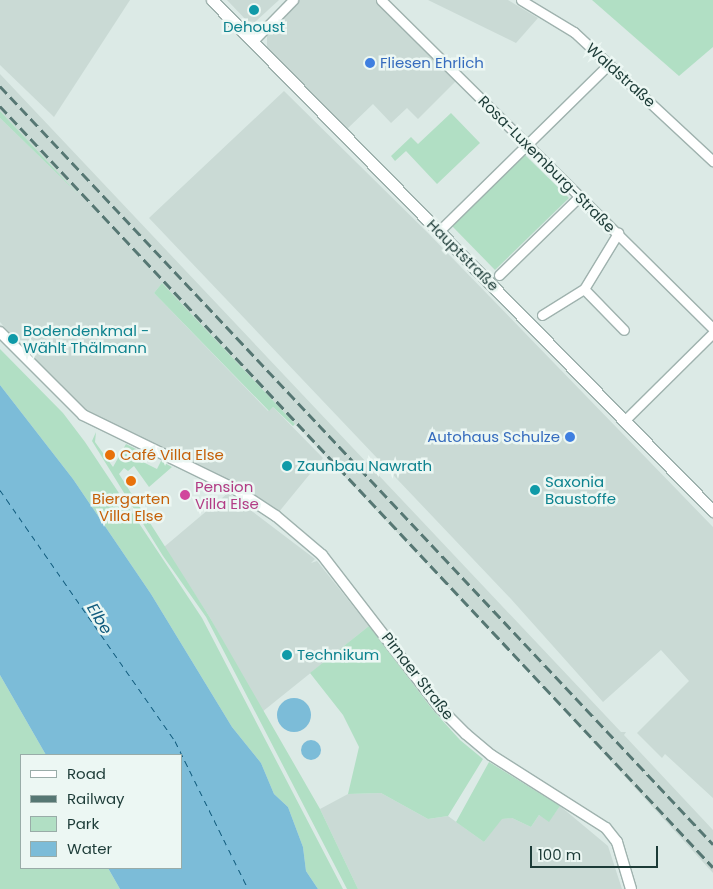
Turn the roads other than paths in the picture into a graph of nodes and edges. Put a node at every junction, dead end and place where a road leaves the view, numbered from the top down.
1 (212, 0) edge
2 (292, 0) edge
3 (381, 0) edge
4 (521, 0) edge
5 (254, 40) junction
6 (609, 64) junction
7 (528, 144) junction
8 (713, 161) edge
9 (580, 196) junction
10 (439, 232) junction
11 (618, 233) junction
12 (499, 275) dead end
13 (584, 290) junction
14 (542, 315) dead end
15 (713, 328) edge
16 (624, 330) dead end
17 (0, 332) edge
18 (713, 333) edge
19 (624, 421) junction
20 (713, 512) edge
21 (631, 889) edge

1 - 5 main road, Hauptstraße
2 - 5 street
3 - 7 street, Rosa-Luxemburg-Straße
4 - 6 street, Waldstraße
5 - 10 main road, Hauptstraße
6 - 7 street
6 - 8 street, Waldstraße
7 - 9 street, Rosa-Luxemburg-Straße
7 - 10 street
9 - 11 street, Rosa-Luxemburg-Straße
9 - 12 street
10 - 19 main road, Hauptstraße
11 - 13 street
11 - 15 street, Rosa-Luxemburg-Straße
13 - 14 street
13 - 16 street
17 - 21 street, Pirnaer Straße
18 - 19 street
19 - 20 main road, Hauptstraße

